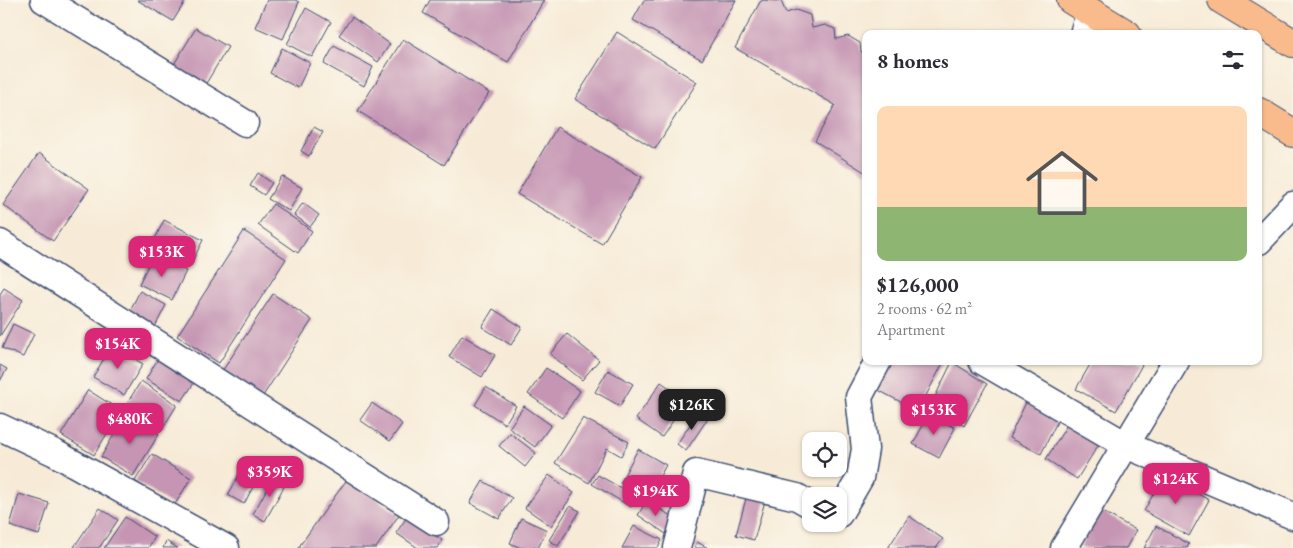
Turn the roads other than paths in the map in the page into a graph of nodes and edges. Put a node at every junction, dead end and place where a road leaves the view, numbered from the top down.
1 (44, 0) edge
2 (1222, 0) edge
3 (1081, 15) edge
4 (1117, 30) edge
5 (1293, 43) edge
6 (1262, 114) edge
7 (245, 123) dead end
8 (1293, 132) edge
9 (1293, 205) edge
10 (1262, 238) edge
11 (0, 244) edge
12 (876, 365) edge
13 (989, 365) edge
14 (1174, 365) edge
15 (0, 427) edge
16 (1126, 445) junction
17 (802, 500) edge
18 (847, 500) edge
19 (1293, 516) edge
20 (436, 522) dead end
21 (226, 548) edge
22 (677, 548) edge
23 (1064, 548) edge

1 - 7 street
2 - 5 highway
3 - 4 highway
6 - 8 highway
9 - 10 street
11 - 20 street
12 - 18 street
13 - 16 street
14 - 16 street
15 - 21 street
16 - 19 street
16 - 23 street
17 - 22 street

